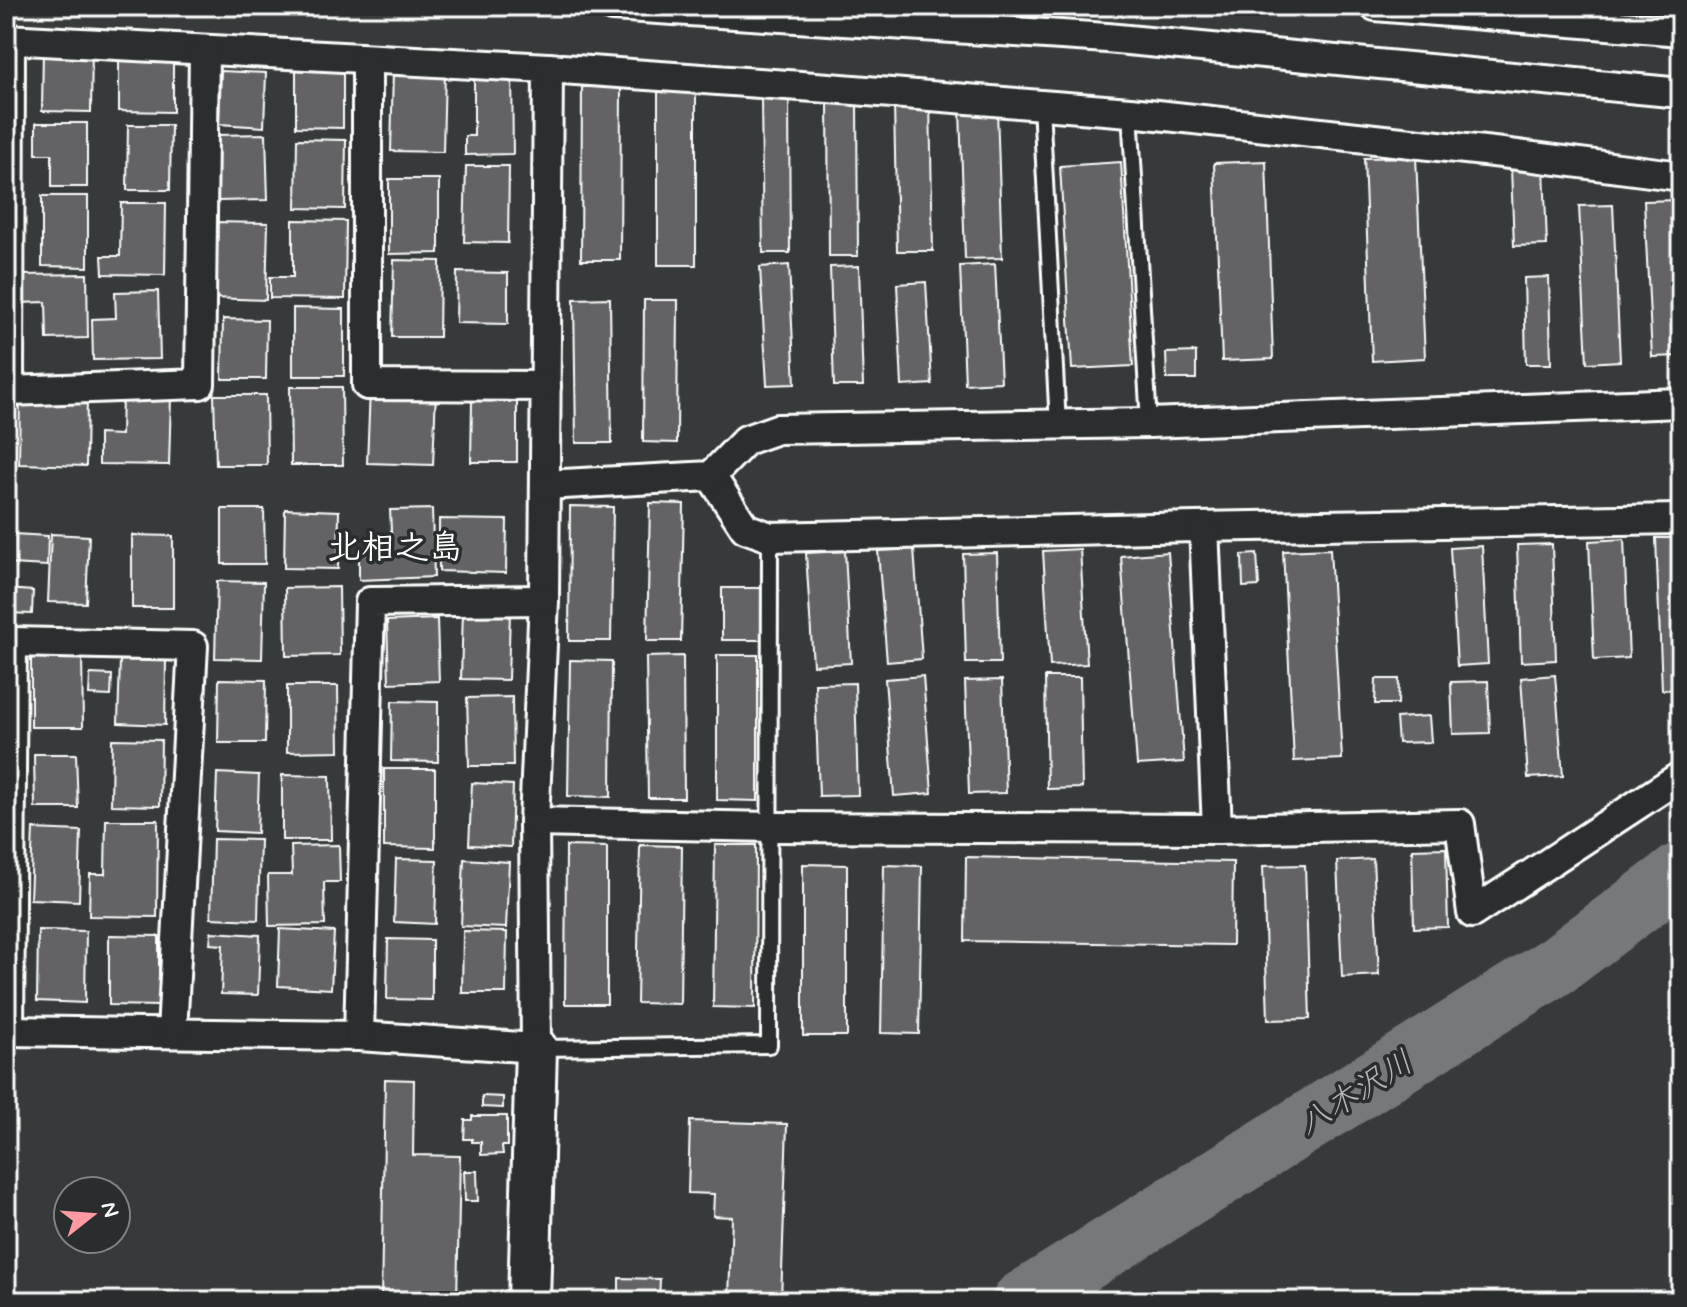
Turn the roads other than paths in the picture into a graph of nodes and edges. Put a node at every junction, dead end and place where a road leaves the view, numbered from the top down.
1 (612, 6) edge
2 (1375, 6) edge
3 (1681, 31) edge
4 (8, 39) edge
5 (204, 50) junction
6 (367, 59) junction
7 (548, 68) junction
8 (1681, 93) edge
9 (1041, 105) junction
10 (1130, 112) junction
11 (1681, 176) edge
12 (546, 386) junction
13 (1681, 403) edge
14 (1149, 423) junction
15 (1058, 425) junction
16 (711, 476) junction
17 (545, 485) junction
18 (1681, 519) edge
19 (1204, 527) junction
20 (770, 537) junction
21 (544, 600) junction
22 (1681, 776) edge
23 (534, 822) junction
24 (771, 827) junction
25 (1217, 829) junction
26 (7, 1031) edge
27 (172, 1032) junction
28 (359, 1036) junction
29 (536, 1048) junction
30 (529, 1301) edge

1 - 8 street
2 - 3 street
4 - 5 street
4 - 5 street
5 - 6 street
6 - 7 street
6 - 12 street
7 - 9 street
7 - 12 street
9 - 10 street
9 - 15 lane
10 - 11 street
10 - 14 lane
12 - 17 street
13 - 14 street
14 - 15 street
15 - 16 street
16 - 17 street
16 - 20 street
17 - 21 street
18 - 19 street
19 - 20 street
19 - 25 street
20 - 24 lane
21 - 23 street
21 - 28 street
22 - 25 street
23 - 24 street
23 - 29 street
24 - 25 street
24 - 29 lane
26 - 27 street
26 - 27 street
27 - 28 street
28 - 29 street
29 - 30 street

